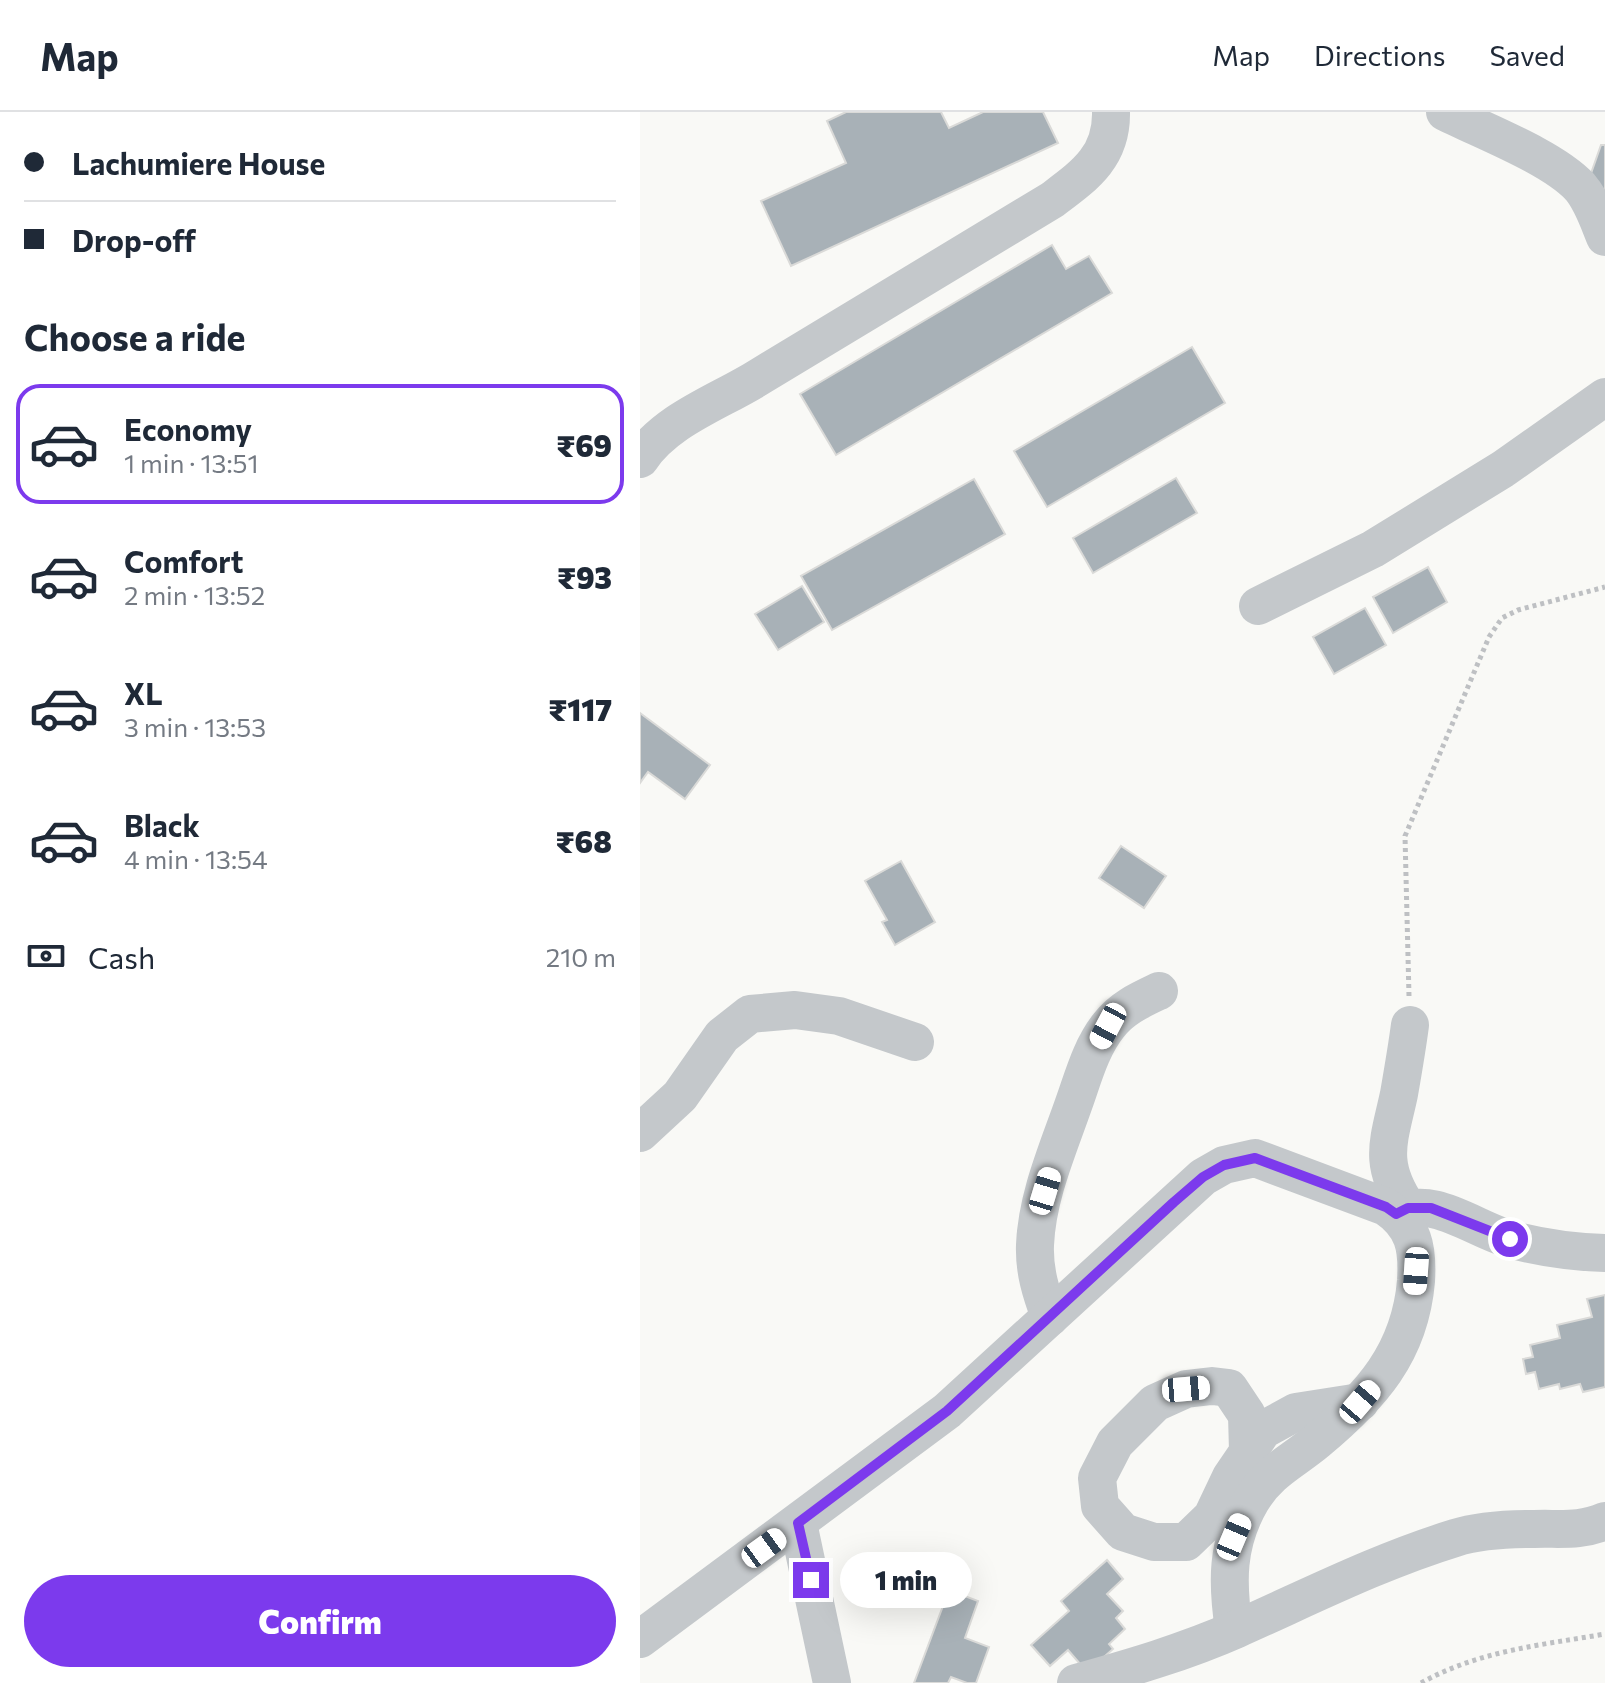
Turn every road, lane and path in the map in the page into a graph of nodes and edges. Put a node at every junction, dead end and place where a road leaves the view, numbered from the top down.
1 (1111, 112) edge
2 (1445, 112) edge
3 (1605, 237) edge
4 (1605, 397) edge
5 (640, 459) edge
6 (1605, 587) edge
7 (1258, 606) dead end
8 (1159, 991) dead end
9 (1410, 1025) joint
10 (915, 1042) dead end
11 (640, 1133) edge
12 (1402, 1211) junction
13 (1605, 1253) edge
14 (1050, 1317) junction
15 (1360, 1402) junction
16 (1248, 1451) junction
17 (1605, 1521) edge
18 (798, 1523) junction
19 (1234, 1630) junction
20 (1605, 1634) edge
21 (640, 1639) edge
22 (832, 1683) edge
23 (1076, 1683) edge
24 (1421, 1683) edge

1 - 5 street
2 - 3 street
4 - 7 street
6 - 9 path
8 - 14 street
9 - 12 street
10 - 11 street
12 - 13 street
12 - 14 street
12 - 15 street
14 - 18 street
15 - 16 street
15 - 19 street
16 - 16 street
17 - 19 street
18 - 21 street
18 - 22 street
19 - 23 street
20 - 24 path

